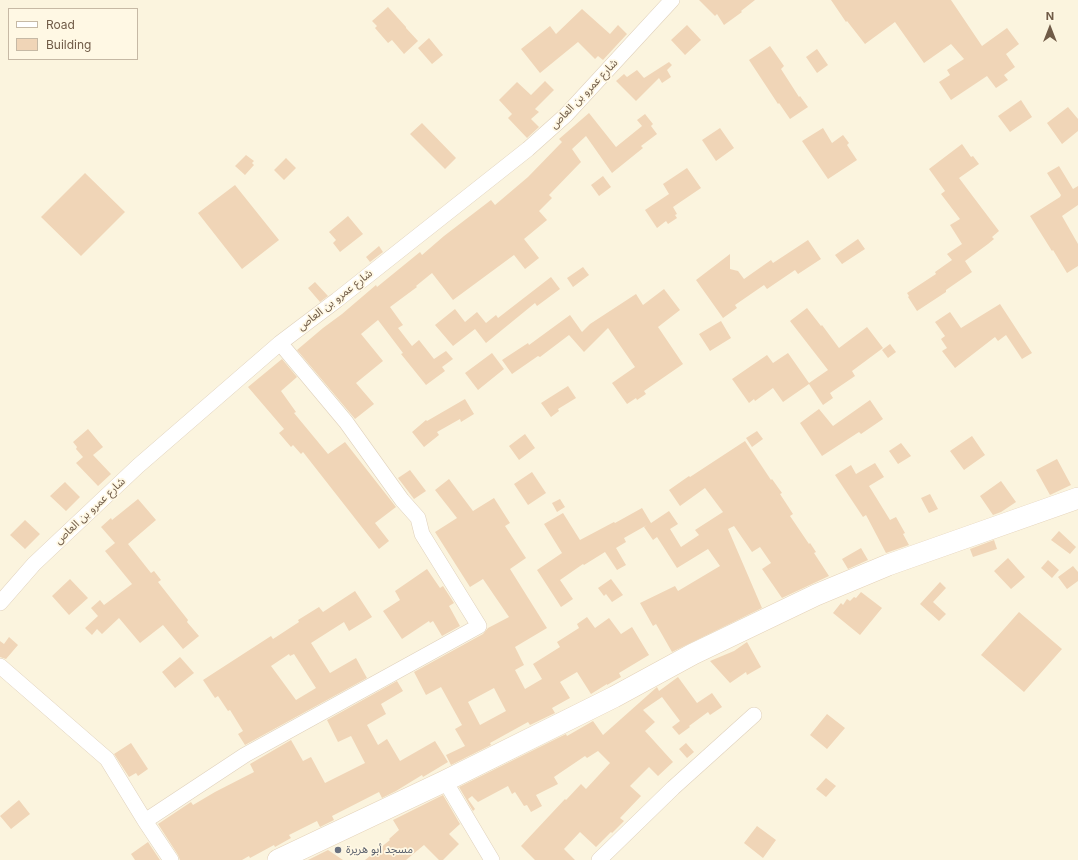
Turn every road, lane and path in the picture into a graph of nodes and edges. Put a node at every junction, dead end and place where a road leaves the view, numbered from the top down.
1 (672, 0) edge
2 (280, 343) junction
3 (1078, 498) edge
4 (0, 603) edge
5 (0, 666) edge
6 (754, 715) dead end
7 (445, 781) junction
8 (145, 821) junction
9 (171, 860) edge
10 (278, 860) edge
11 (492, 860) edge
12 (599, 860) edge

1 - 2 street, شارع عمرو بن العاص
2 - 4 street, شارع عمرو بن العاص
2 - 8 street
3 - 7 street
5 - 8 street
6 - 12 street
7 - 10 street
7 - 11 street
8 - 9 street

